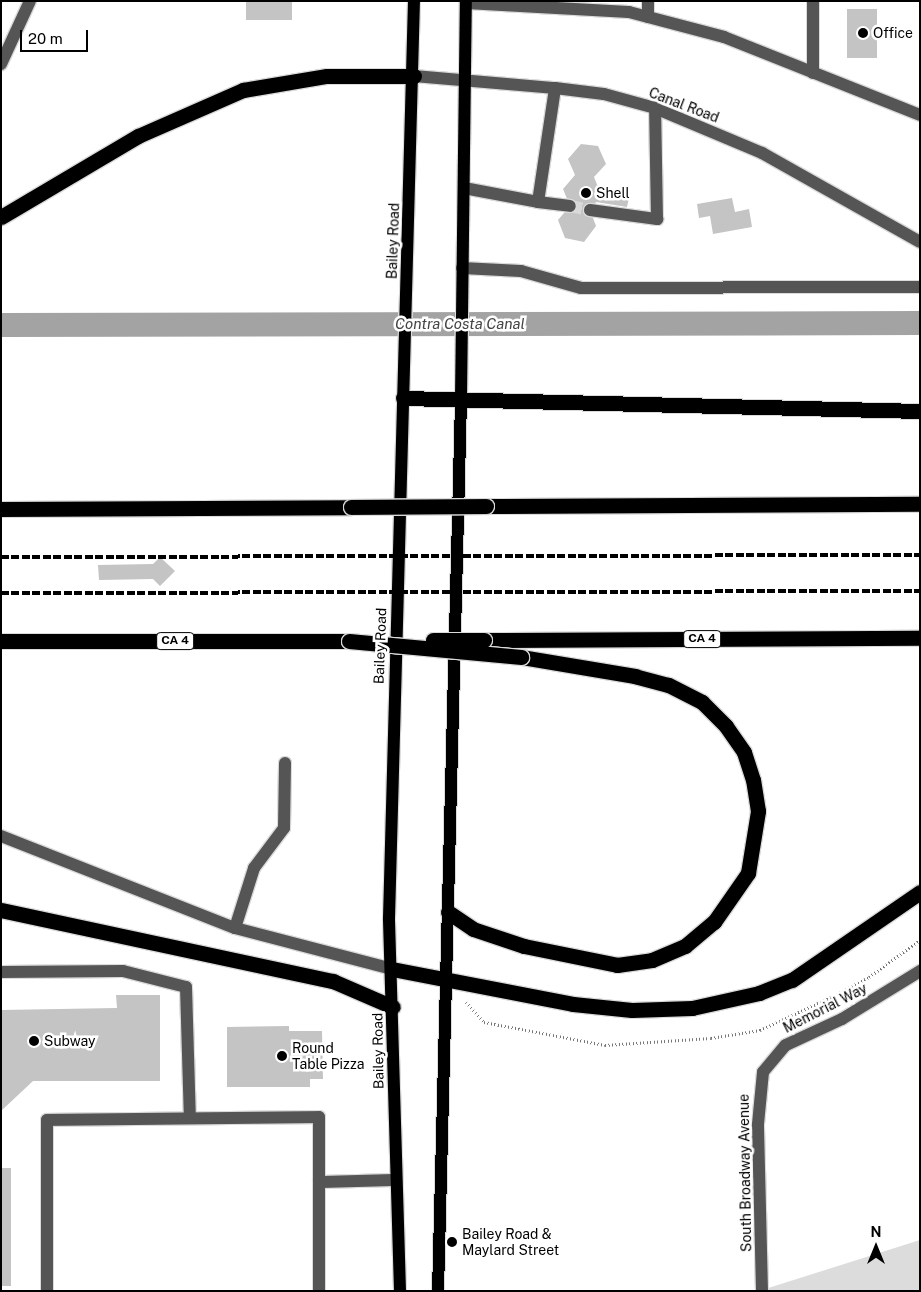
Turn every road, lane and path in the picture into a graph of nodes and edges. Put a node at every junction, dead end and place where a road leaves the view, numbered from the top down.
1 (30, 1) edge
2 (414, 1) edge
3 (648, 1) edge
4 (813, 1) edge
5 (466, 2) edge
6 (507, 4) edge
7 (648, 17) junction
8 (1, 64) edge
9 (813, 73) junction
10 (414, 76) junction
11 (466, 82) junction
12 (555, 88) junction
13 (655, 108) junction
14 (920, 115) edge
15 (464, 188) junction
16 (538, 202) junction
17 (570, 206) tunnel mouth
18 (590, 210) tunnel mouth
19 (1, 217) edge
20 (920, 242) edge
21 (462, 268) junction
22 (920, 287) edge
23 (403, 398) junction
24 (461, 398) junction
25 (920, 411) edge
26 (920, 504) edge
27 (1, 509) edge
28 (920, 638) edge
29 (1, 641) edge
30 (349, 641) junction
31 (285, 763) dead end
32 (1, 836) edge
33 (920, 892) edge
34 (1, 910) edge
35 (448, 912) junction
36 (235, 928) junction
37 (392, 969) junction
38 (920, 971) edge
39 (1, 972) edge
40 (447, 981) junction
41 (392, 1007) junction
42 (771, 1058) joint
43 (190, 1118) junction
44 (396, 1180) junction
45 (318, 1182) junction
46 (47, 1291) edge
47 (318, 1291) edge
48 (400, 1291) edge
49 (438, 1291) edge
50 (762, 1291) edge

1 - 8 street
2 - 10 main road, Bailey Road
3 - 7 street
4 - 9 street
5 - 6 street
5 - 11 main road
6 - 7 street
7 - 9 street
9 - 14 street
10 - 11 street, Canal Road
10 - 19 highway
10 - 23 main road, Bailey Road
11 - 12 street, Canal Road
11 - 15 main road
12 - 13 street, Canal Road
12 - 16 street
13 - 18 street
13 - 20 street, Canal Road
15 - 16 street
15 - 21 main road
16 - 17 street
21 - 22 street
21 - 24 main road
23 - 24 highway
23 - 37 main road, Bailey Road
24 - 25 highway
24 - 35 main road
26 - 27 highway, bridge
28 - 30 highway, CA 4, bridge
29 - 30 highway, CA 4
30 - 35 highway, bridge
31 - 36 street
32 - 36 street
33 - 40 highway
34 - 41 highway
35 - 40 main road
36 - 37 street
37 - 40 highway
37 - 41 main road, Bailey Road
38 - 42 street, Memorial Way
39 - 43 street
40 - 49 main road
41 - 44 main road, Bailey Road
42 - 50 street, South Broadway Avenue
43 - 45 street
43 - 46 street
44 - 45 street
44 - 48 main road, Bailey Road
45 - 47 street

